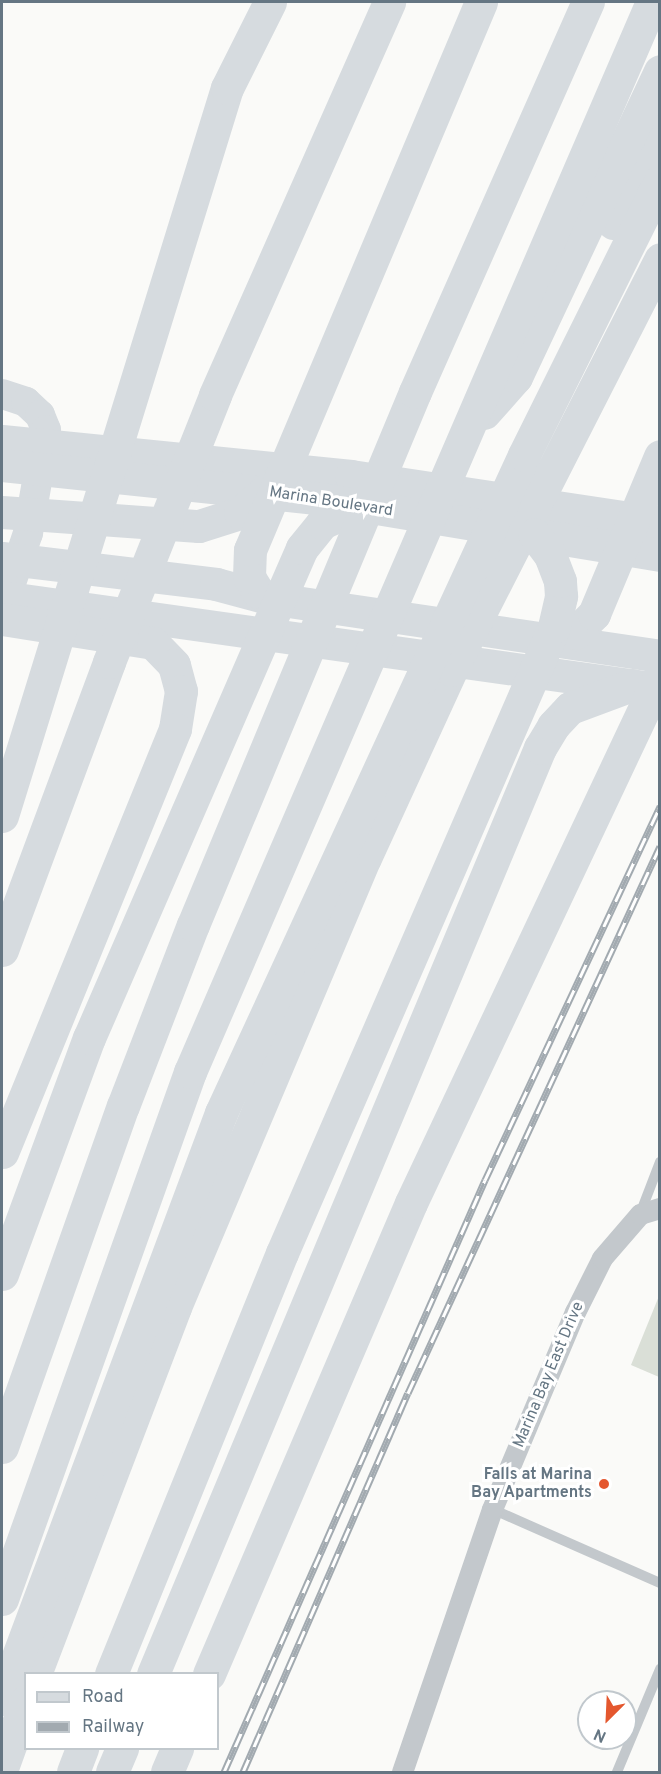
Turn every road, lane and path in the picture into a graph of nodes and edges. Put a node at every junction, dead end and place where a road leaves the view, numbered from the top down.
1 (270, 2) edge
2 (390, 2) edge
3 (481, 2) edge
4 (588, 2) edge
5 (652, 2) edge
6 (660, 72) edge
7 (660, 128) edge
8 (660, 181) edge
9 (660, 259) edge
10 (2, 394) edge
11 (465, 434) junction
12 (2, 441) edge
13 (524, 455) junction
14 (660, 456) edge
15 (2, 465) edge
16 (281, 474) junction
17 (358, 507) junction
18 (2, 512) edge
19 (660, 523) edge
20 (534, 534) junction
21 (660, 555) edge
22 (2, 558) edge
23 (2, 597) edge
24 (268, 598) junction
25 (2, 610) edge
26 (2, 619) edge
27 (158, 630) junction
28 (558, 641) junction
29 (660, 656) edge
30 (638, 683) edge
31 (2, 816) edge
32 (2, 950) edge
33 (2, 1152) edge
34 (660, 1161) edge
35 (650, 1211) edge
36 (2, 1274) edge
37 (2, 1447) edge
38 (492, 1509) junction
39 (660, 1583) edge
40 (2, 1599) edge
41 (660, 1669) edge
42 (37, 1672) edge
43 (112, 1672) edge
44 (154, 1672) edge
45 (210, 1672) edge
46 (2, 1699) edge
47 (24, 1707) edge
48 (82, 1750) edge
49 (122, 1750) edge
50 (177, 1750) edge
51 (2, 1768) edge
52 (73, 1773) edge
53 (112, 1773) edge
54 (167, 1773) edge
55 (402, 1773) edge
56 (617, 1773) edge

1 - 31 main road
2 - 32 main road
3 - 16 main road
4 - 37 main road
5 - 11 main road
6 - 11 main road
7 - 13 main road
8 - 13 main road
9 - 42 main road
10 - 25 main road
11 - 40 main road
12 - 19 main road, Marina Boulevard
13 - 46 main road
14 - 28 main road
15 - 17 main road, Marina Boulevard
16 - 18 main road
16 - 24 main road
17 - 20 main road, Marina Boulevard
17 - 36 main road
20 - 21 main road, Marina Boulevard
20 - 43 main road
22 - 24 main road
23 - 27 main road
24 - 28 main road
26 - 27 main road
27 - 30 main road
27 - 33 main road
28 - 29 main road
30 - 44 main road
30 - 45 main road
34 - 35 lane
35 - 38 street, Marina Bay East Drive
38 - 39 lane
38 - 55 street, Marina Bay East Drive
41 - 56 lane
47 - 51 main road
48 - 52 main road
49 - 53 main road
50 - 54 main road

